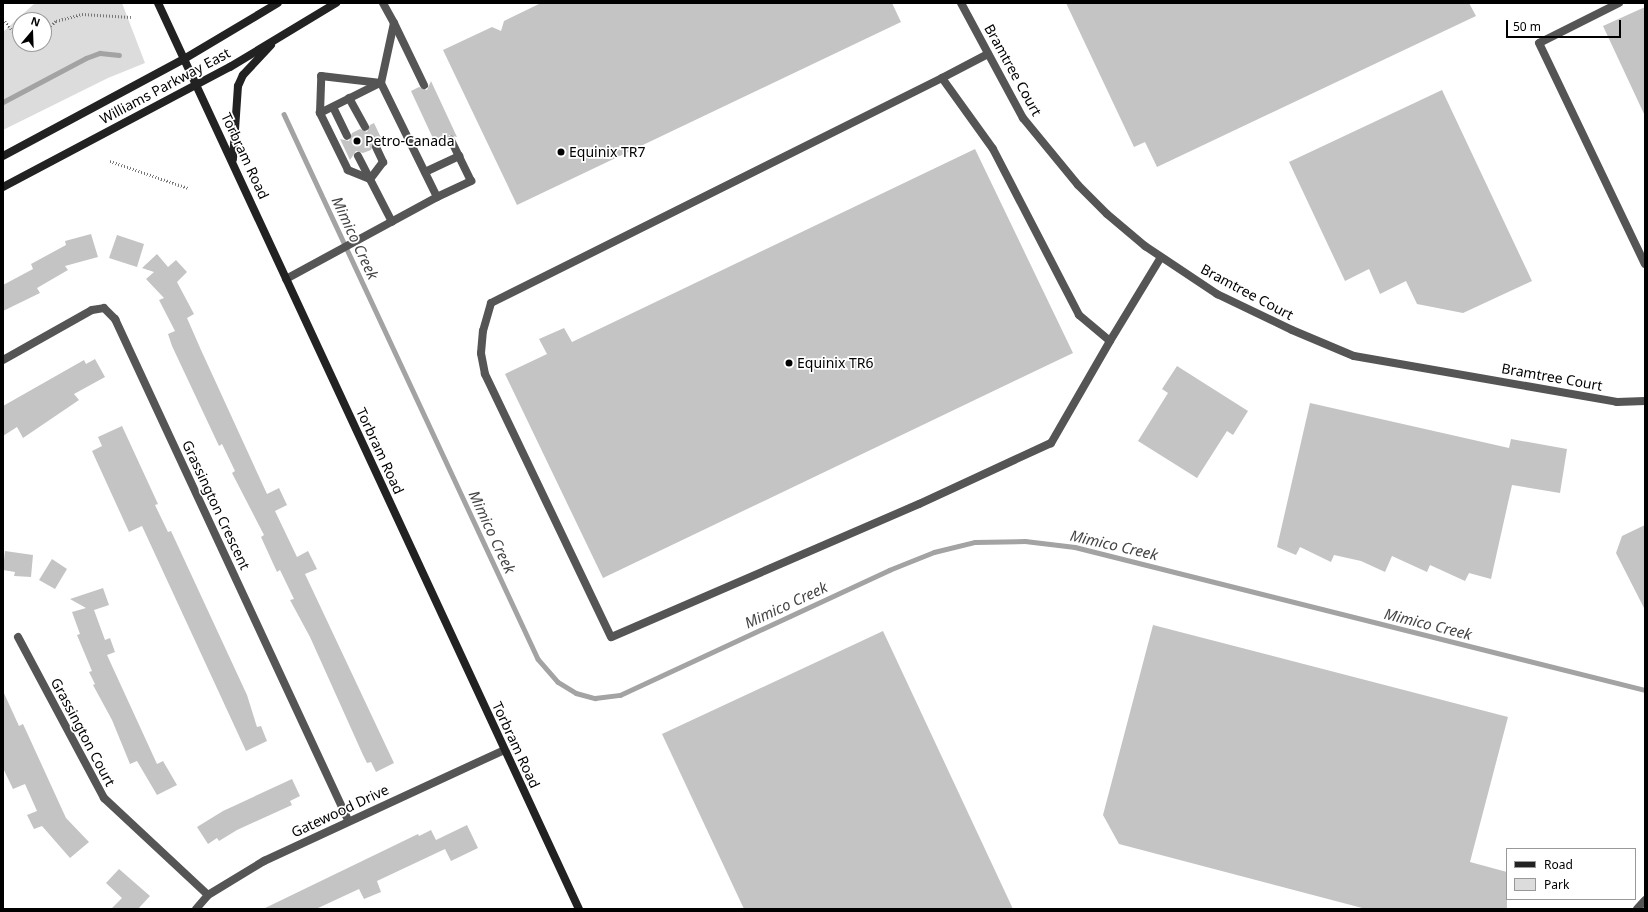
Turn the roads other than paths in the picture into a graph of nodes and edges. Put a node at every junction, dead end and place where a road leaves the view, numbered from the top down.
1 (158, 3) edge
2 (278, 3) edge
3 (336, 3) edge
4 (383, 3) edge
5 (961, 3) edge
6 (1619, 3) edge
7 (394, 23) junction
8 (279, 38) junction
9 (988, 54) junction
10 (184, 59) junction
11 (942, 78) junction
12 (196, 83) junction
13 (381, 83) junction
14 (424, 85) dead end
15 (350, 98) junction
16 (333, 107) junction
17 (320, 113) junction
18 (365, 127) dead end
19 (347, 136) dead end
20 (451, 140) dead end
21 (376, 147) dead end
22 (3, 156) edge
23 (358, 156) dead end
24 (460, 156) junction
25 (233, 162) junction
26 (425, 172) junction
27 (370, 179) junction
28 (3, 187) edge
29 (437, 197) junction
30 (392, 222) junction
31 (1162, 257) junction
32 (1645, 264) edge
33 (286, 279) junction
34 (1110, 341) junction
35 (3, 360) edge
36 (1645, 401) edge
37 (18, 637) dead end
38 (504, 750) junction
39 (348, 820) junction
40 (208, 895) junction
41 (1645, 900) edge
42 (196, 909) edge
43 (579, 909) edge
44 (1637, 909) edge

1 - 10 main road, Torbram Road
2 - 10 main road, Williams Parkway East
3 - 8 main road, Williams Parkway East
4 - 7 street
5 - 9 street, Bramtree Court
6 - 32 street
7 - 13 street
7 - 14 street
8 - 12 main road, Williams Parkway East
8 - 25 main road
9 - 11 street
9 - 31 street, Bramtree Court
10 - 12 main road, Torbram Road
10 - 22 main road, Williams Parkway East
11 - 34 street
11 - 34 street
12 - 25 main road, Torbram Road
12 - 28 main road, Williams Parkway East
13 - 15 street
13 - 17 street
13 - 26 street
15 - 16 street
15 - 18 street
16 - 17 street
16 - 19 street
17 - 27 street
20 - 24 street
21 - 27 street
23 - 27 street
24 - 26 street
24 - 29 street
25 - 33 main road, Torbram Road
26 - 29 street
27 - 30 street
29 - 30 street
30 - 33 street
31 - 34 street
31 - 36 street, Bramtree Court
33 - 38 main road, Torbram Road
35 - 39 street, Grassington Crescent
37 - 40 street, Grassington Court
38 - 39 street, Gatewood Drive
38 - 43 main road, Torbram Road
39 - 40 street, Gatewood Drive
40 - 42 street, Gatewood Drive
41 - 44 street

